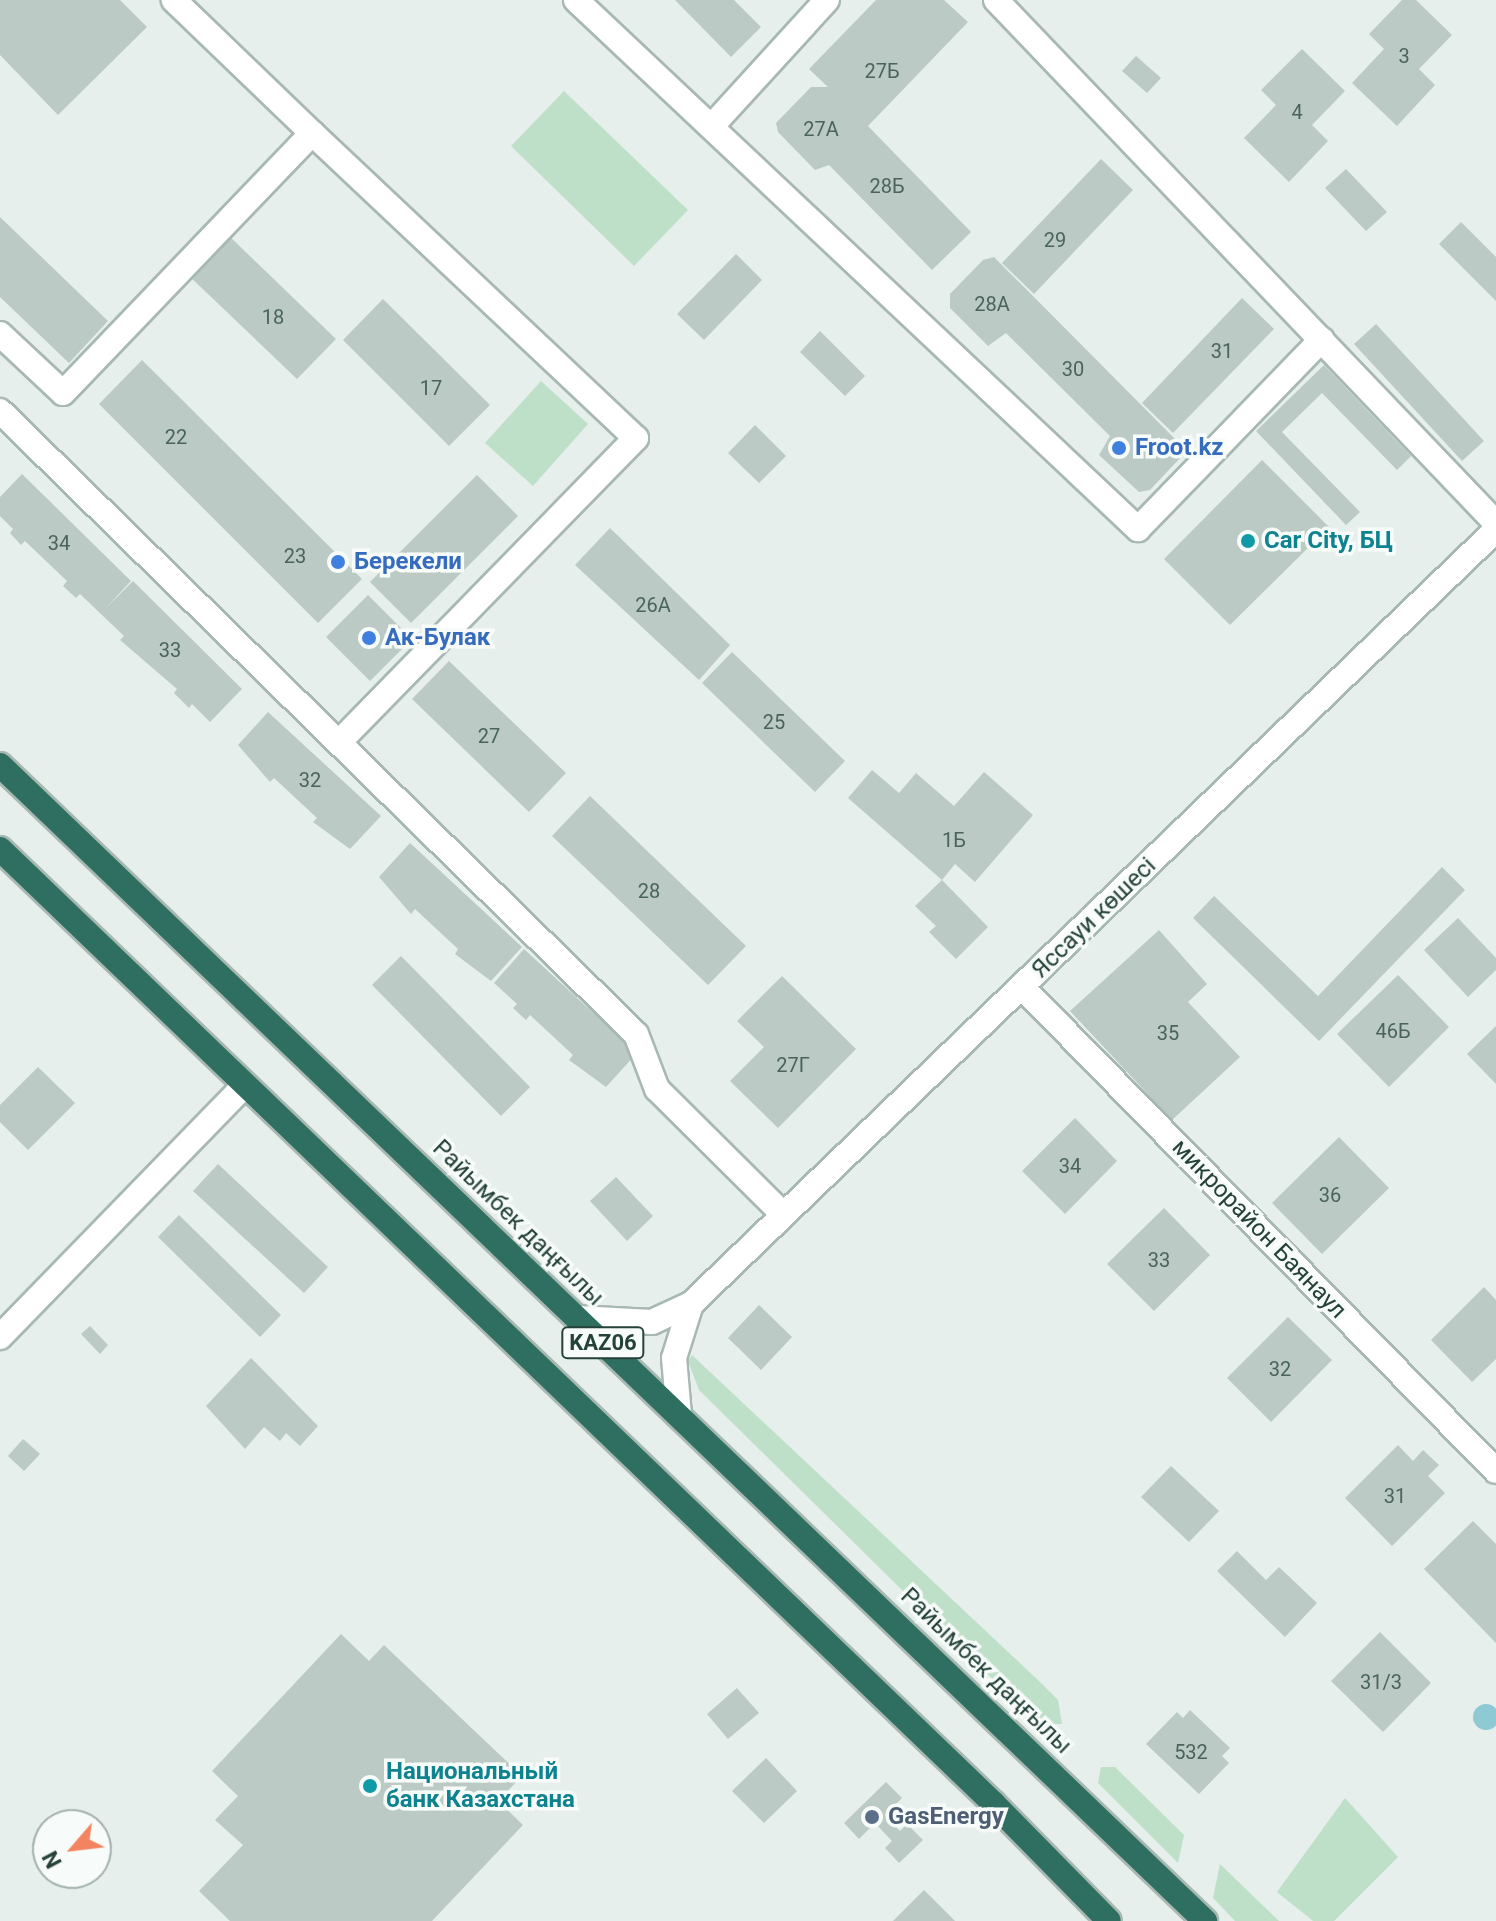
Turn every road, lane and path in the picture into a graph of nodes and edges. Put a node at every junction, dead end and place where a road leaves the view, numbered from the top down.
1 (174, 0) edge
2 (576, 0) edge
3 (827, 0) edge
4 (996, 0) edge
5 (711, 127) junction
6 (312, 133) junction
7 (0, 334) edge
8 (1322, 339) junction
9 (0, 411) edge
10 (1496, 523) edge
11 (1496, 530) edge
12 (340, 741) junction
13 (0, 765) edge
14 (0, 849) edge
15 (1022, 987) junction
16 (244, 1086) junction
17 (783, 1214) junction
18 (691, 1304) junction
19 (577, 1318) junction
20 (0, 1337) edge
21 (679, 1415) junction
22 (1496, 1471) edge
23 (1109, 1921) edge
24 (1205, 1921) edge

1 - 6 street
2 - 5 street
3 - 5 street
4 - 8 street
5 - 8 street
6 - 7 street
6 - 12 street
8 - 10 street
9 - 12 street
11 - 15 street, Яссауи көшесі
12 - 17 street
13 - 19 highway, Райымбек даңғылы / KАZ06
14 - 16 highway, KАZ06
15 - 17 street, Яссауи көшесі
15 - 22 street, микрорайон Баянаул
16 - 20 street
16 - 23 highway, KАZ06
17 - 18 street, Яссауи көшесі
18 - 19 street
18 - 21 street
19 - 21 highway, Райымбек даңғылы / KАZ06
21 - 24 highway, Райымбек даңғылы / KАZ06

